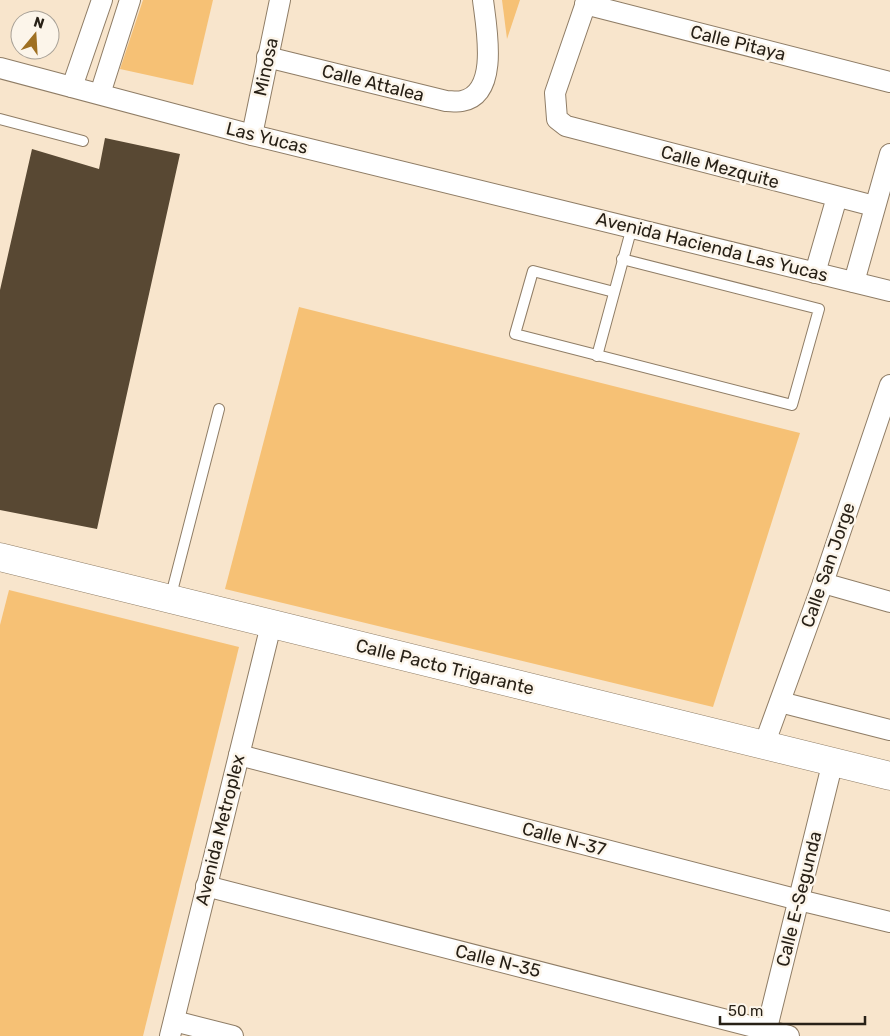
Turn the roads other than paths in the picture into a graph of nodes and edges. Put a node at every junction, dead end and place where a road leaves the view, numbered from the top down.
1 (102, 0) edge
2 (130, 0) edge
3 (280, 0) edge
4 (483, 0) edge
5 (586, 2) edge
6 (267, 57) junction
7 (0, 68) edge
8 (890, 82) edge
9 (72, 87) junction
10 (100, 94) junction
11 (0, 119) edge
12 (252, 135) junction
13 (83, 141) dead end
14 (890, 154) edge
15 (837, 197) junction
16 (534, 203) joint
17 (874, 206) junction
18 (632, 227) junction
19 (622, 259) junction
20 (815, 273) junction
21 (854, 282) junction
22 (890, 291) edge
23 (614, 292) junction
24 (597, 356) junction
25 (890, 385) edge
26 (219, 409) dead end
27 (0, 557) edge
28 (823, 583) junction
29 (169, 600) junction
30 (890, 602) edge
31 (271, 625) junction
32 (780, 702) junction
33 (890, 730) edge
34 (764, 745) junction
35 (239, 754) junction
36 (833, 761) junction
37 (890, 776) edge
38 (206, 886) junction
39 (799, 900) junction
40 (890, 922) edge
41 (172, 1029) edge
42 (766, 1033) edge
43 (233, 1036) edge
44 (789, 1036) edge

1 - 9 street
2 - 10 street
3 - 6 street, Minosa
4 - 6 street, Calle Attalea
5 - 8 street, Calle Pitaya
5 - 15 street, Calle Mezquite
6 - 12 street, Minosa
7 - 9 street, Las Yucas
9 - 10 street, Las Yucas
10 - 12 street, Las Yucas
11 - 13 lane
12 - 16 street, Las Yucas
14 - 17 street
15 - 17 street, Calle Mezquite
15 - 20 street
16 - 18 street, Avenida Hacienda Las Yucas
17 - 21 street
18 - 19 lane
18 - 20 street, Avenida Hacienda Las Yucas
19 - 23 lane
19 - 24 lane
20 - 21 street, Avenida Hacienda Las Yucas
21 - 22 street, Avenida Hacienda Las Yucas
23 - 24 lane
23 - 24 lane
25 - 28 street, Calle San Jorge
26 - 29 lane
27 - 29 street, Calle Pacto Trigarante
28 - 30 street
28 - 32 street, Calle San Jorge
29 - 31 street, Calle Pacto Trigarante
31 - 34 street, Calle Pacto Trigarante
31 - 35 street, Avenida Metroplex
32 - 33 street
32 - 34 street, Calle San Jorge
34 - 36 street, Calle Pacto Trigarante
35 - 38 street, Avenida Metroplex
35 - 39 street, Calle N-37
36 - 37 street, Calle Pacto Trigarante
36 - 39 street, Calle E-Segunda
38 - 41 street, Avenida Metroplex
38 - 42 street, Calle N-35
39 - 40 street, Calle N-37
39 - 42 street, Calle E-Segunda
41 - 43 street
42 - 44 street, Calle N-35

